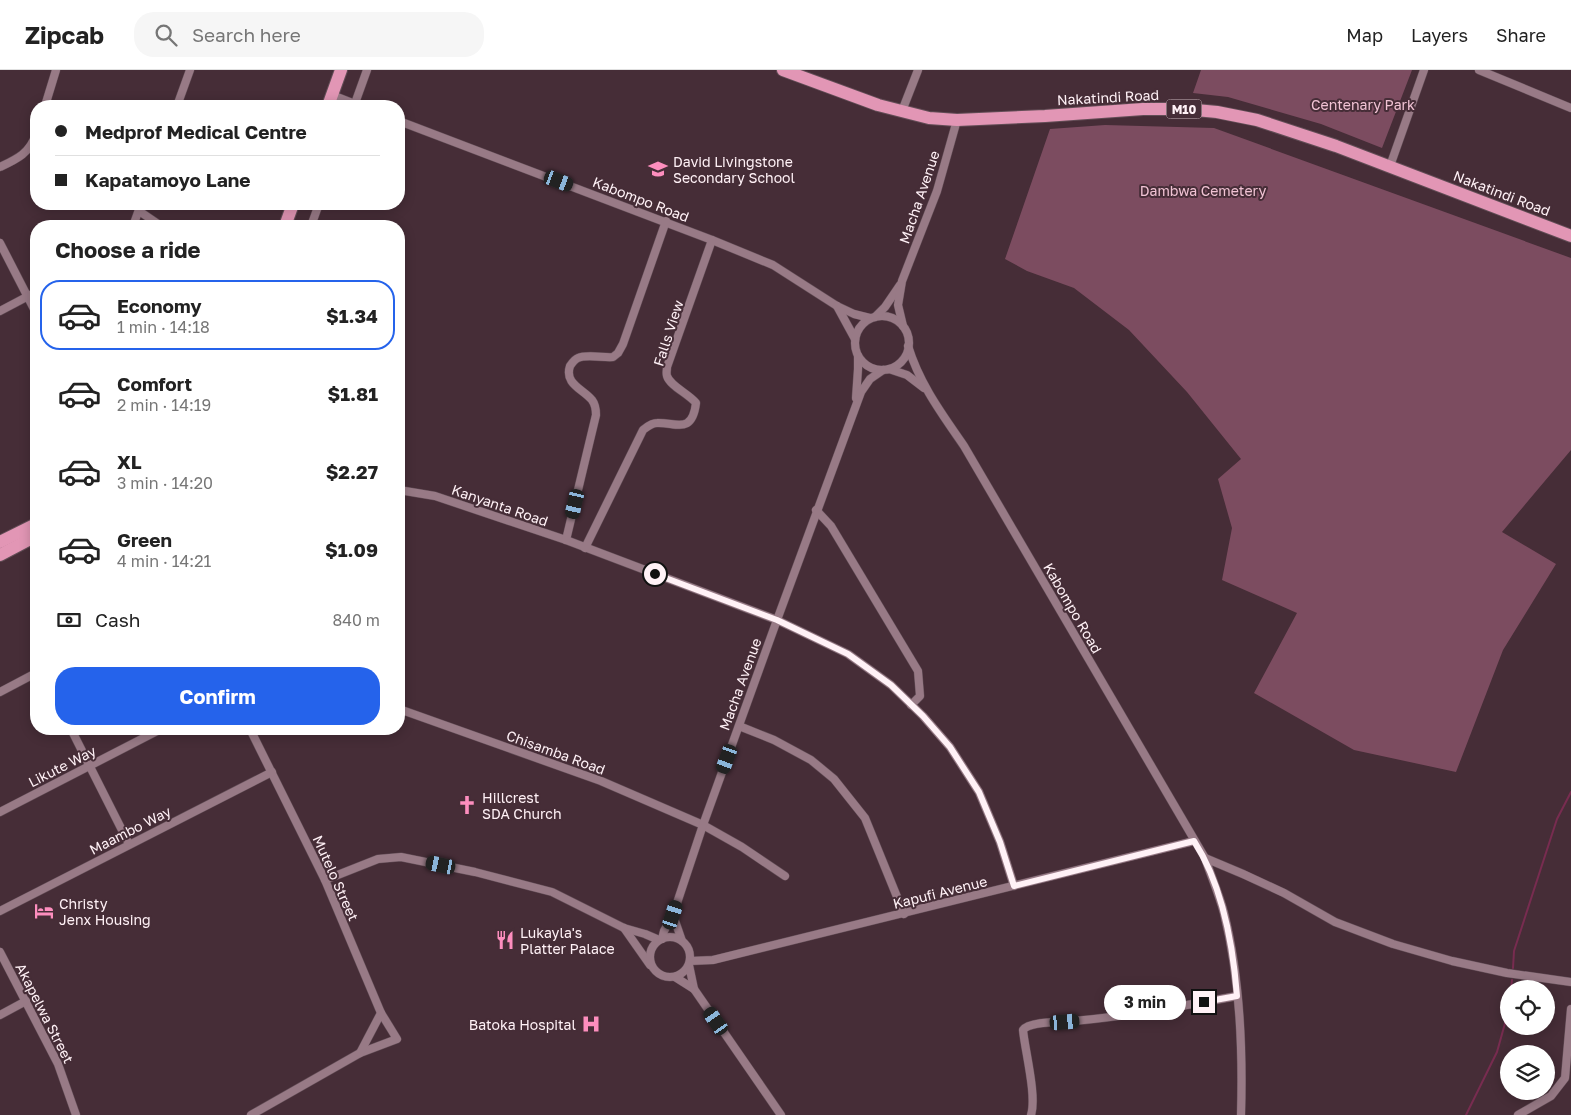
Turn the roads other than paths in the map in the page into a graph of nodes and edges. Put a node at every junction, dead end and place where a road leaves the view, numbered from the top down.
1 (56, 70) edge
2 (190, 70) edge
3 (341, 70) edge
4 (367, 70) edge
5 (785, 70) edge
6 (918, 70) edge
7 (1424, 70) edge
8 (1479, 70) edge
9 (47, 100) edge
10 (179, 100) edge
11 (330, 100) edge
12 (358, 100) edge
13 (1571, 108) edge
14 (902, 111) junction
15 (957, 120) junction
16 (405, 123) edge
17 (30, 148) edge
18 (1390, 166) junction
19 (0, 167) edge
20 (143, 210) edge
21 (154, 220) edge
22 (666, 221) junction
23 (1571, 236) edge
24 (712, 240) junction
25 (0, 243) edge
26 (902, 281) junction
27 (28, 296) junction
28 (30, 300) edge
29 (837, 306) junction
30 (0, 311) edge
31 (872, 318) junction
32 (903, 326) junction
33 (855, 339) junction
34 (908, 346) junction
35 (858, 356) junction
36 (886, 369) junction
37 (926, 390) junction
38 (855, 407) junction
39 (405, 491) edge
40 (816, 510) junction
41 (30, 527) edge
42 (30, 539) edge
43 (566, 540) junction
44 (0, 542) edge
45 (585, 548) junction
46 (0, 556) edge
47 (777, 620) junction
48 (30, 676) edge
49 (0, 692) edge
50 (912, 705) junction
51 (405, 711) edge
52 (739, 726) junction
53 (74, 735) edge
54 (150, 735) edge
55 (253, 735) edge
56 (90, 767) junction
57 (272, 772) junction
58 (0, 812) edge
59 (703, 825) junction
60 (1194, 841) junction
61 (129, 844) junction
62 (1205, 858) junction
63 (785, 876) dead end
64 (325, 880) junction
65 (1014, 886) junction
66 (0, 911) edge
67 (904, 914) junction
68 (673, 915) junction
69 (624, 928) junction
70 (660, 939) junction
71 (682, 941) junction
72 (0, 952) edge
73 (689, 963) junction
74 (653, 968) junction
75 (675, 977) junction
76 (1571, 982) edge
77 (694, 989) junction
78 (1237, 996) junction
79 (26, 1000) junction
80 (1571, 1009) edge
81 (381, 1013) junction
82 (0, 1015) edge
83 (360, 1053) junction
84 (1033, 1113) edge
85 (76, 1115) edge
86 (251, 1115) edge
87 (781, 1115) edge
88 (1241, 1115) edge
89 (1518, 1115) edge

1 - 9 street
2 - 10 street
3 - 11 highway
4 - 12 street
5 - 14 highway, Nakatindi Road / M10
6 - 14 street
7 - 18 street
8 - 13 street
14 - 15 highway, Nakatindi Road / M10
15 - 18 highway, Nakatindi Road / M10
15 - 26 street, Macha Avenue
16 - 22 street, Kabompo Road
17 - 19 street
18 - 23 highway, Nakatindi Road / M10
20 - 21 street
22 - 24 street, Kabompo Road
22 - 43 street
24 - 29 street, Kabompo Road
24 - 45 street, Falls View
25 - 27 street
26 - 31 street, Macha Avenue
26 - 32 street, Macha Avenue
27 - 28 street
27 - 30 street
29 - 31 street, Kabompo Road
29 - 33 street, Kabompo Road
31 - 32 street
31 - 33 street
32 - 34 street
33 - 35 street
34 - 36 street
34 - 37 street, Kabompo Road
35 - 36 street
35 - 38 street, Macha Avenue
36 - 37 street, Kabompo Road
36 - 38 street, Macha Avenue
37 - 60 street, Kabompo Road
38 - 40 street, Macha Avenue
39 - 43 street, Kanyanta Road
40 - 47 street, Macha Avenue
40 - 50 street
41 - 44 highway
42 - 46 highway
43 - 45 street, Kanyanta Road
45 - 47 street, Kanyanta Road
47 - 50 street, Kanyanta Road
47 - 52 street, Macha Avenue
48 - 49 street
50 - 65 street, Kanyanta Road
51 - 59 street, Chisamba Road
52 - 59 street, Macha Avenue
52 - 67 street
53 - 56 street
54 - 56 street, Likute Way
55 - 57 street, Mutelo Street
56 - 58 street, Likute Way
56 - 61 street
57 - 61 street, Maambo Way
57 - 64 street, Mutelo Street
59 - 63 street, Chisamba Road
59 - 68 street, Macha Avenue
60 - 62 street, Kabompo Road
60 - 65 street, Kapufi Avenue
61 - 66 street, Maambo Way
62 - 76 street
62 - 78 street, Kabompo Road
64 - 69 street
64 - 81 street, Mutelo Street
65 - 67 street, Kapufi Avenue
67 - 73 street, Kapufi Avenue
68 - 70 street, Macha Avenue
68 - 71 street
69 - 70 street
69 - 74 street
70 - 71 street
70 - 74 street
71 - 73 street
72 - 79 street, Akapelwa Street
73 - 75 street
73 - 77 street
74 - 75 street
75 - 77 street
77 - 87 street
78 - 84 street
78 - 88 street, Kabompo Road
79 - 82 street
79 - 85 street, Akapelwa Street
80 - 89 street
81 - 83 street
81 - 83 street, Mutelo Street
83 - 86 street

